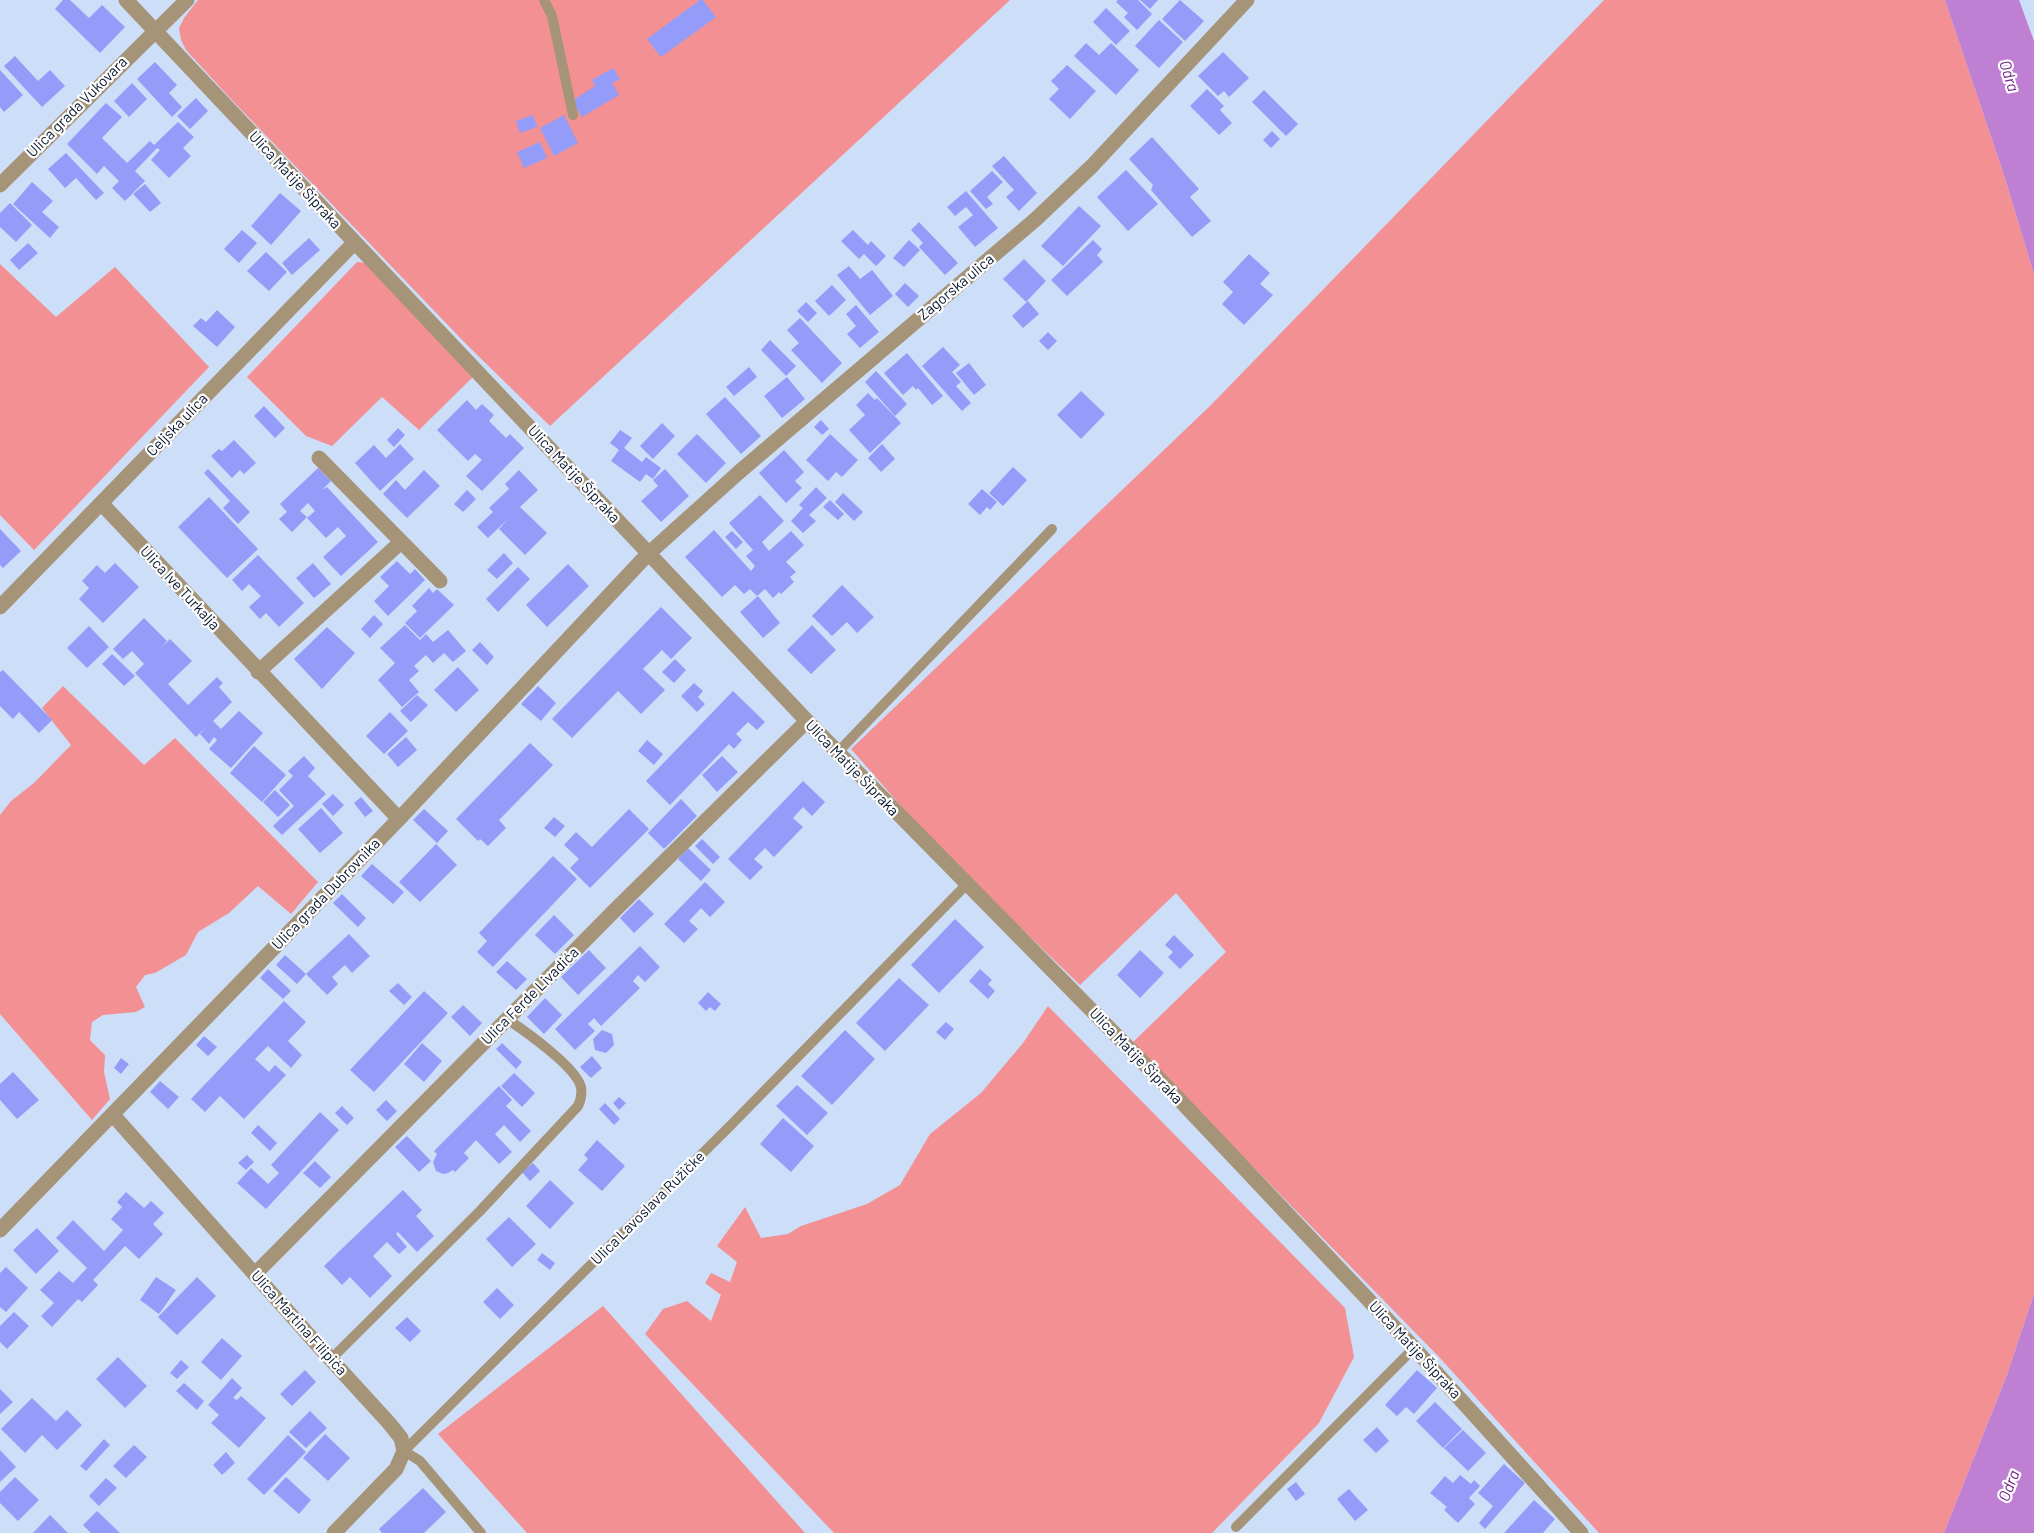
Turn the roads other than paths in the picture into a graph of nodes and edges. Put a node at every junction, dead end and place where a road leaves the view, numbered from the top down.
1 (126, 0) edge
2 (186, 0) edge
3 (544, 0) edge
4 (1247, 0) edge
5 (155, 30) junction
6 (573, 116) dead end
7 (0, 185) edge
8 (354, 244) junction
9 (319, 458) dead end
10 (102, 504) junction
11 (1052, 530) dead end
12 (401, 542) junction
13 (648, 554) junction
14 (440, 581) dead end
15 (0, 607) edge
16 (258, 672) junction
17 (806, 721) junction
18 (837, 753) junction
19 (399, 819) junction
20 (967, 884) junction
21 (507, 1019) junction
22 (113, 1115) junction
23 (0, 1230) edge
24 (255, 1274) junction
25 (1414, 1348) junction
26 (330, 1359) junction
27 (404, 1451) junction
28 (1236, 1527) dead end
29 (334, 1533) edge
30 (481, 1533) edge
31 (1581, 1533) edge

1 - 5 street, Ulica Matije Šipraka
2 - 5 street, Ulica grada Vukovara
3 - 6 lane
4 - 13 street, Zagorska ulica
5 - 7 street, Ulica grada Vukovara
5 - 8 street, Ulica Matije Šipraka
8 - 10 street, Celjska ulica
8 - 13 street, Ulica Matije Šipraka
9 - 12 street
10 - 15 street, Celjska ulica
10 - 16 street, Ulica Ive Turkalja
11 - 18 lane
12 - 14 street
12 - 16 street
13 - 17 street, Ulica Matije Šipraka
13 - 19 street, Ulica grada Dubrovnika
16 - 19 street, Ulica Ive Turkalja
17 - 18 street, Ulica Matije Šipraka
17 - 21 street, Ulica Ferde Livadića
18 - 20 street, Ulica Matije Šipraka
19 - 22 street, Ulica grada Dubrovnika
20 - 25 street, Ulica Matije Šipraka
20 - 27 lane, Ulica Lavoslava Ružičke
21 - 24 street, Ulica Ferde Livadića
21 - 26 lane
22 - 23 street, Ulica grada Dubrovnika
22 - 24 street, Ulica Martina Filipića
24 - 26 street, Ulica Martina Filipića
25 - 28 lane
25 - 31 street, Ulica Matije Šipraka
26 - 27 street, Ulica Martina Filipića
27 - 29 street, Ulica Lavoslava Ružičke
27 - 30 lane, Ulica Martina Filipića

